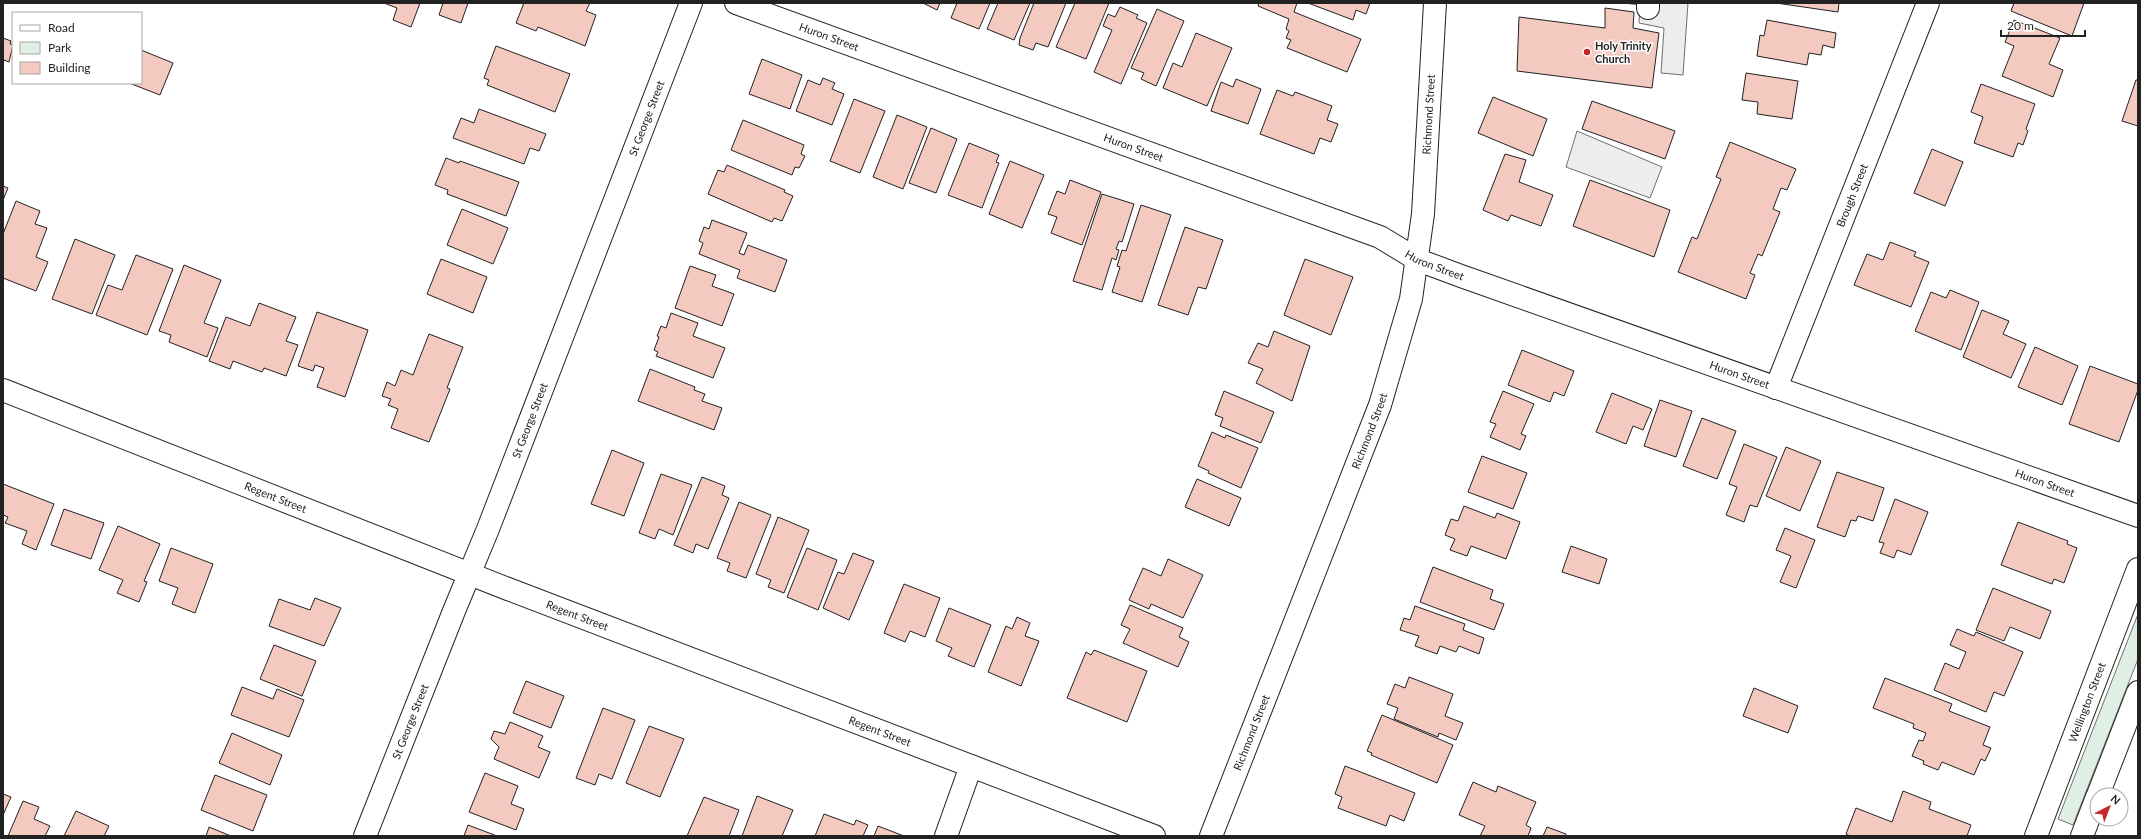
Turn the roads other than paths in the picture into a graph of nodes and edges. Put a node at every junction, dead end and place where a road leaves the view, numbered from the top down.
1 (691, 3) edge
2 (736, 3) edge
3 (1435, 3) edge
4 (1928, 3) edge
5 (1418, 260) junction
6 (1776, 388) junction
7 (3, 390) edge
8 (2138, 516) edge
9 (2138, 569) edge
10 (469, 573) junction
11 (2138, 692) edge
12 (971, 766) junction
13 (2101, 787) edge
14 (2089, 817) edge
15 (365, 836) edge
16 (946, 836) edge
17 (1154, 836) edge
18 (1211, 836) edge
19 (2036, 836) edge
20 (2082, 836) edge

1 - 10 street, St George Street
2 - 5 street, Huron Street
3 - 5 street, Richmond Street
4 - 6 street, Brough Street
5 - 6 street, Huron Street
5 - 18 street, Richmond Street
6 - 8 street, Huron Street
7 - 10 street, Regent Street
9 - 19 street, Wellington Street
10 - 12 street, Regent Street
10 - 15 street, St George Street
11 - 13 street
12 - 16 street
12 - 17 street, Regent Street
14 - 20 street

